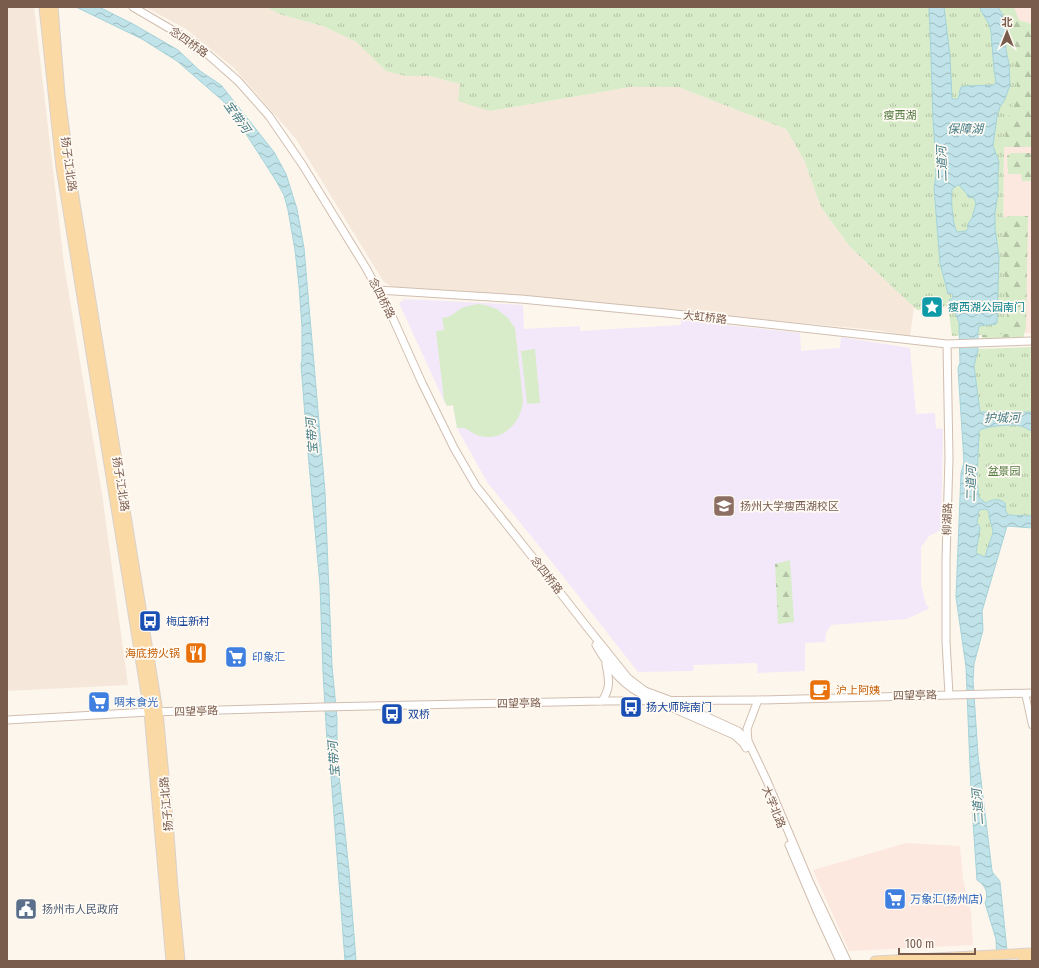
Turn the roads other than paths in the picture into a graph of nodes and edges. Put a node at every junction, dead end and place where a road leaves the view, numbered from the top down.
1 (44, 7) edge
2 (54, 7) edge
3 (133, 7) edge
4 (378, 290) junction
5 (1032, 341) edge
6 (951, 344) junction
7 (587, 627) junction
8 (606, 663) junction
9 (1028, 693) edge
10 (949, 695) junction
11 (758, 700) junction
12 (602, 701) junction
13 (657, 701) junction
14 (672, 701) junction
15 (154, 712) junction
16 (7, 720) edge
17 (1032, 725) edge
18 (748, 741) junction
19 (1032, 953) edge
20 (1032, 960) edge
21 (171, 961) edge
22 (180, 961) edge
23 (840, 961) edge
24 (846, 961) edge
25 (875, 961) edge
26 (1023, 961) edge

1 - 15 main road, 扬子江北路
2 - 15 main road, 扬子江北路
3 - 4 street, 念四桥路
4 - 6 street, 大虹桥路
4 - 7 street, 念四桥路
5 - 6 street, 大虹桥路
6 - 10 street, 柳湖路
7 - 8 street, 念四桥路
7 - 14 street, 念四桥路
8 - 12 street
8 - 13 street, 念四桥路
9 - 10 street, 四望亭路
9 - 17 street
10 - 11 street, 四望亭路
11 - 14 street, 四望亭路
11 - 18 street
12 - 13 street, 四望亭路
12 - 15 street, 四望亭路
13 - 14 street, 四望亭路
13 - 23 street, 大学北路
14 - 18 street, 大学北路
15 - 16 street, 四望亭路
15 - 21 main road, 扬子江北路
15 - 22 main road, 扬子江北路
18 - 24 street, 大学北路
19 - 25 main road
20 - 26 main road

